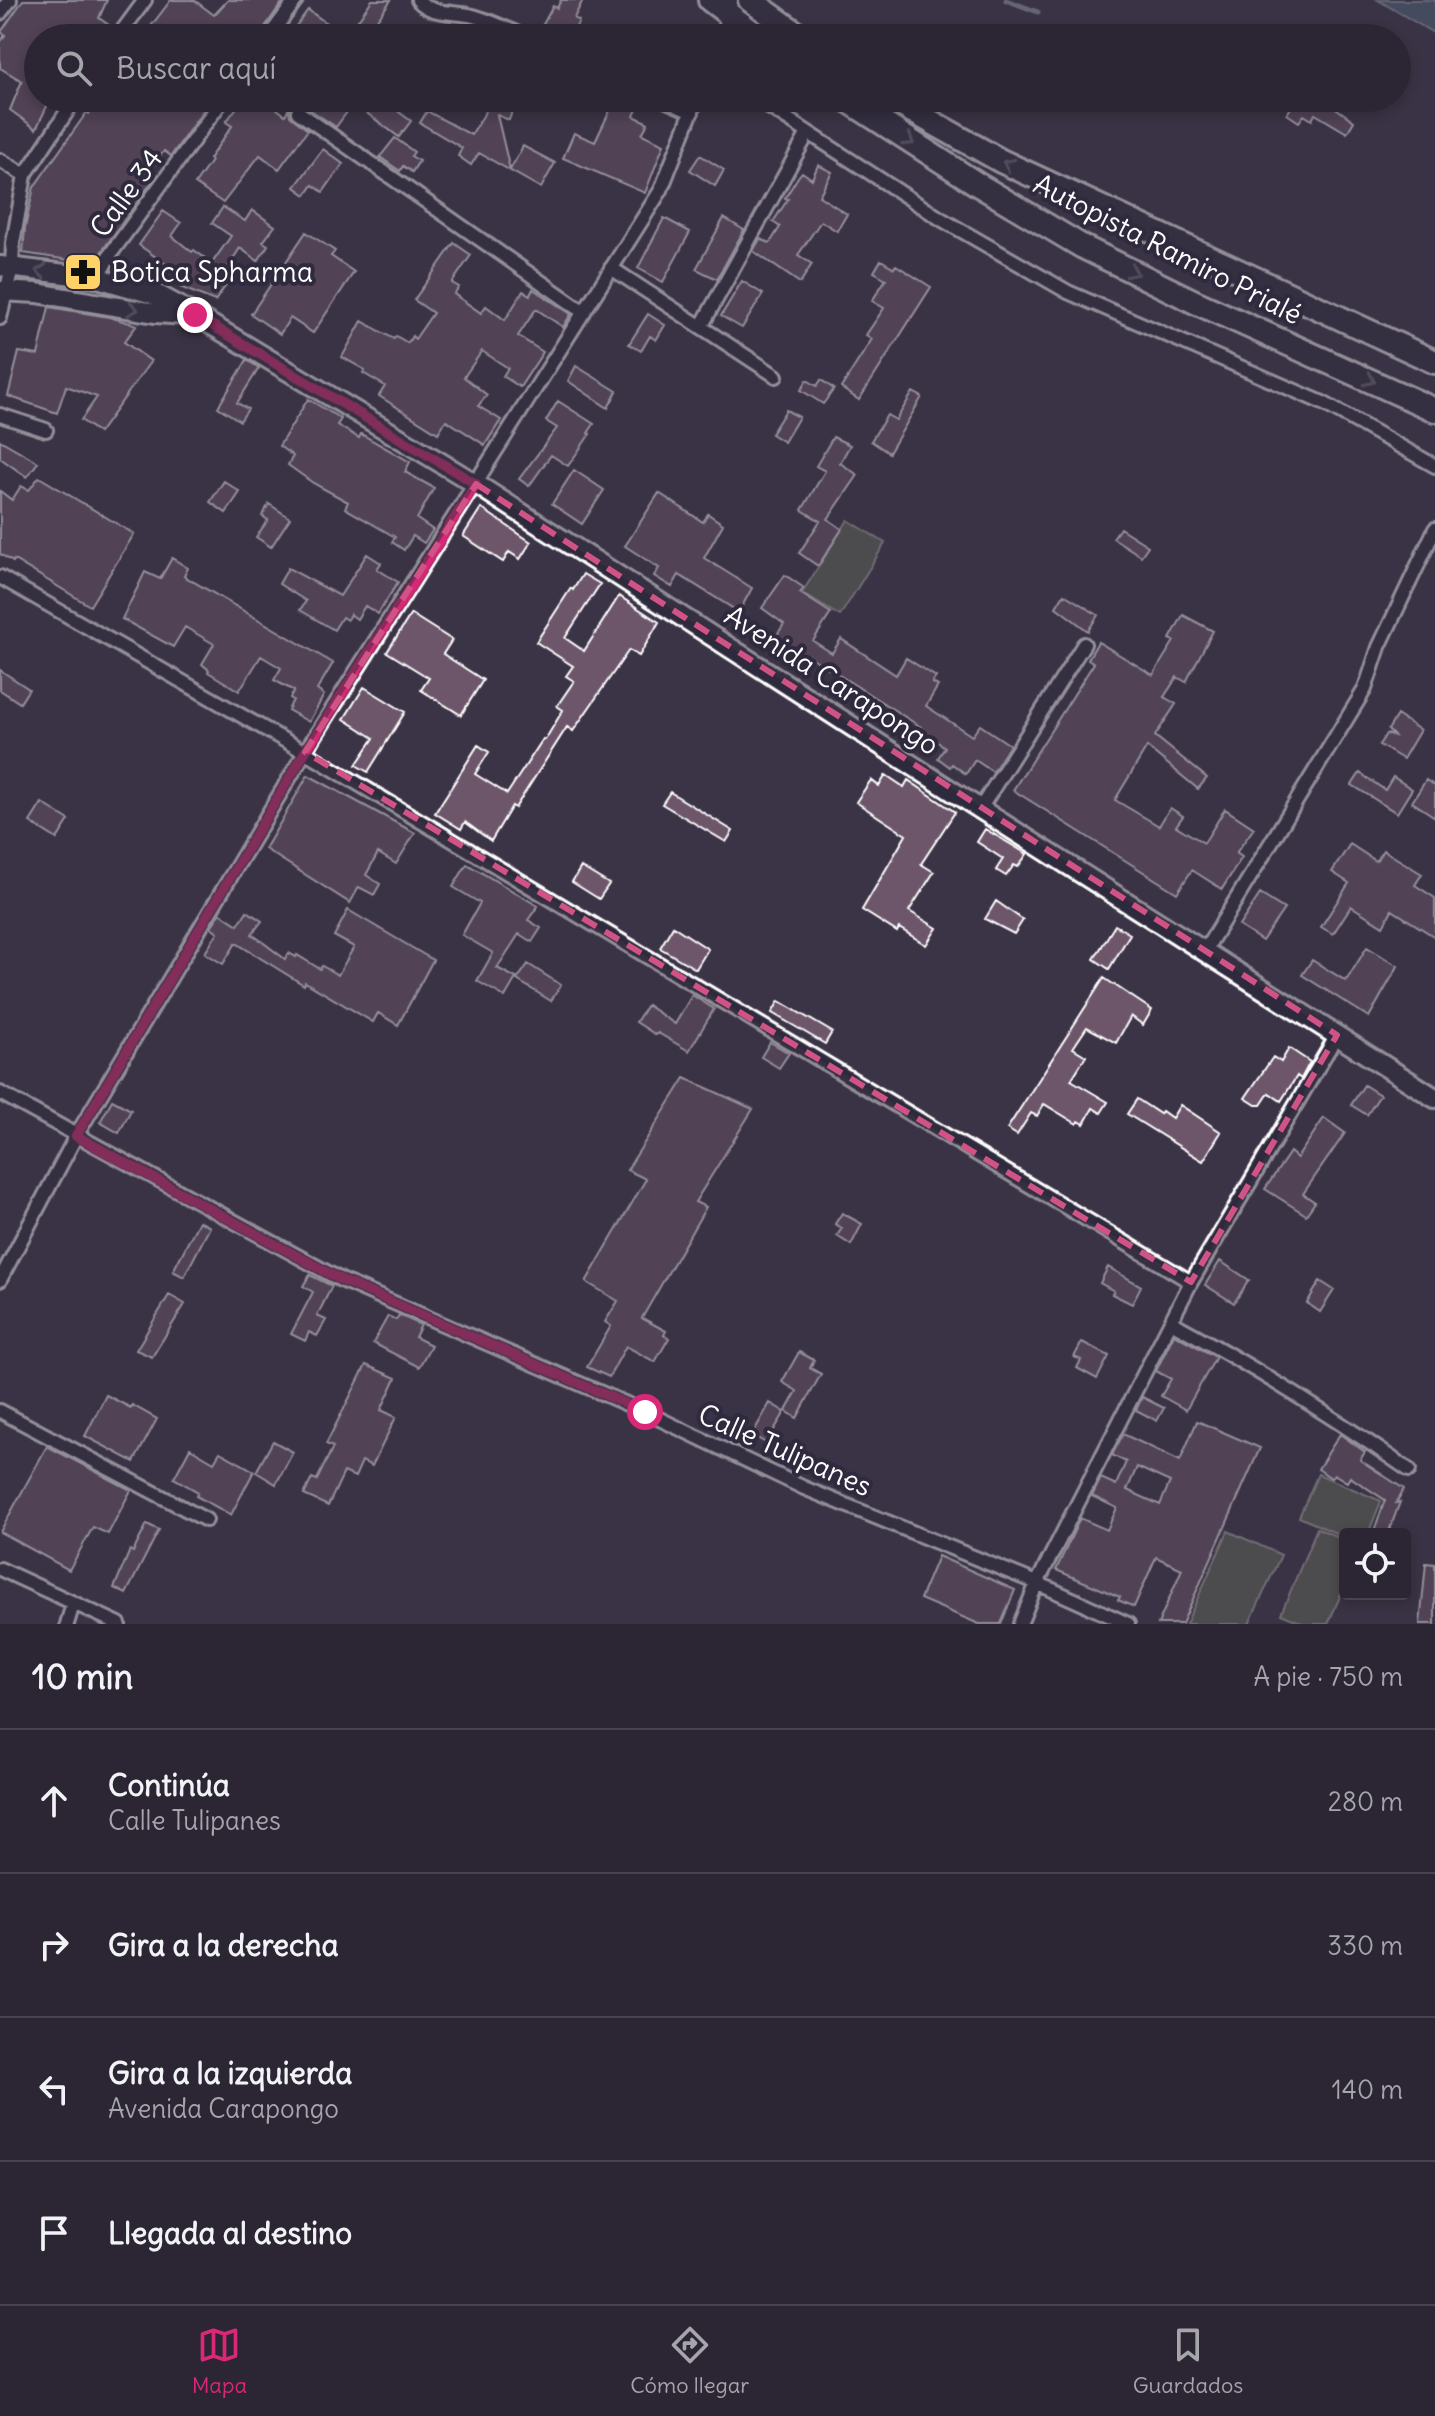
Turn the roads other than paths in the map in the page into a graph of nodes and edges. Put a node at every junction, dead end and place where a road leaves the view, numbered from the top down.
1 (10, 0) edge
2 (145, 0) edge
3 (296, 0) edge
4 (418, 0) edge
5 (710, 0) edge
6 (750, 0) edge
7 (730, 8) edge
8 (0, 13) edge
9 (127, 24) edge
10 (278, 24) edge
11 (492, 24) edge
12 (746, 24) edge
13 (783, 24) edge
14 (67, 112) edge
15 (214, 112) edge
16 (298, 112) dead end
17 (692, 112) edge
18 (776, 112) edge
19 (866, 112) edge
20 (914, 112) edge
21 (808, 133) junction
22 (0, 160) edge
23 (25, 175) junction
24 (6, 267) edge
25 (611, 268) junction
26 (98, 278) junction
27 (3, 291) edge
28 (584, 312) junction
29 (195, 315) junction
30 (0, 318) edge
31 (701, 327) junction
32 (1435, 362) edge
33 (776, 376) dead end
34 (1435, 410) edge
35 (0, 415) edge
36 (46, 430) dead end
37 (1435, 466) edge
38 (476, 484) junction
39 (1435, 529) edge
40 (0, 577) edge
41 (1084, 644) dead end
42 (305, 752) junction
43 (980, 809) junction
44 (1204, 952) junction
45 (1337, 1035) junction
46 (0, 1093) edge
47 (1435, 1098) edge
48 (76, 1136) junction
49 (0, 1280) edge
50 (1191, 1282) junction
51 (1171, 1322) junction
52 (0, 1411) edge
53 (1409, 1470) dead end
54 (206, 1520) dead end
55 (0, 1569) edge
56 (1037, 1583) junction
57 (73, 1604) junction
58 (67, 1624) edge
59 (119, 1624) edge
60 (1020, 1624) edge
61 (1128, 1624) edge

1 - 8 street
2 - 9 street
3 - 10 street
4 - 11 street
5 - 7 highway
6 - 13 highway
7 - 12 highway
14 - 23 street
15 - 26 street, Calle 34
16 - 28 street
17 - 25 street
18 - 21 street
19 -> 34 highway, Autopista Ramiro Prialé
32 -> 20 highway, Autopista Ramiro Prialé
21 - 31 street
21 - 37 street
22 - 23 street
23 - 24 street
26 -> 24 street, Avenida Carapongo
24 - 27 street
25 - 28 street
25 - 31 street
26 - 29 street, Avenida Carapongo
27 -> 29 street, Avenida Carapongo
27 - 30 street
28 - 38 street
29 - 38 street, Avenida Carapongo
31 - 33 street
35 - 36 street
38 - 42 street
38 - 43 street, Avenida Carapongo
39 - 44 street
40 - 42 street
41 - 43 street
42 - 48 street
42 - 50 street
43 - 44 street, Avenida Carapongo
44 - 45 street, Avenida Carapongo
45 - 47 street, Avenida Carapongo
45 - 50 street
46 - 48 street, Calle Tulipanes
48 - 49 street
48 - 56 street, Calle Tulipanes
50 - 51 street
51 - 53 street
51 - 56 street
52 - 54 street
55 - 57 street
56 - 60 street
56 - 61 street, Calle Tulipanes
57 - 58 street
57 - 59 street

